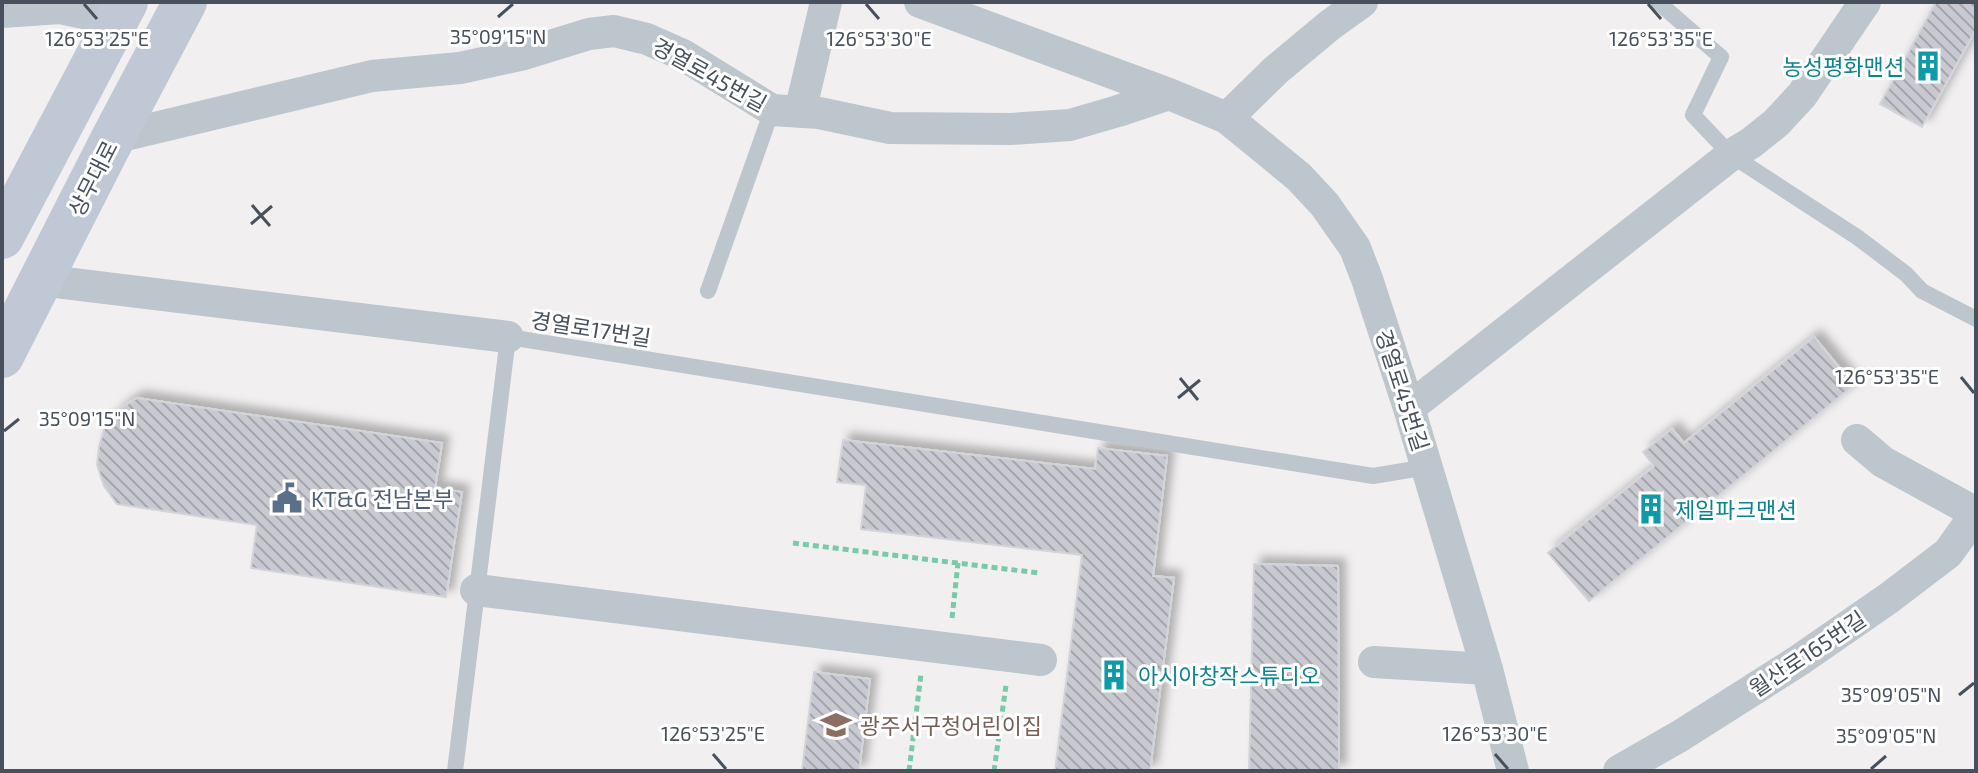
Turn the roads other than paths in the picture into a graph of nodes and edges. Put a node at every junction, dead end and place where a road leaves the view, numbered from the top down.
1 (185, 2) edge
2 (826, 2) edge
3 (1362, 2) edge
4 (1658, 2) edge
5 (1865, 2) edge
6 (940, 6) edge
7 (122, 11) edge
8 (2, 12) edge
9 (1169, 94) junction
10 (786, 111) junction
11 (1227, 118) junction
12 (113, 138) junction
13 (1731, 155) junction
14 (5, 223) edge
15 (40, 280) junction
16 (708, 291) dead end
17 (1976, 319) edge
18 (508, 337) junction
19 (2, 356) edge
20 (1409, 408) junction
21 (1857, 440) dead end
22 (1427, 467) junction
23 (1976, 513) edge
24 (476, 590) junction
25 (1026, 658) road end
26 (1374, 662) dead end
27 (1487, 669) junction
28 (455, 771) edge
29 (1513, 771) edge
30 (1619, 771) edge

1 - 12 street, 상무대로
2 - 10 street
3 - 11 street
4 - 13 lane
5 - 13 street
6 - 9 street, 경열로45번길
7 - 8 street
7 - 14 street
9 - 10 street, 경열로45번길
9 - 11 street, 경열로45번길
10 - 12 street, 경열로45번길
10 - 16 lane
11 - 20 street, 경열로45번길
12 - 15 street, 상무대로
13 - 17 lane
13 - 20 street
15 - 18 street
15 - 19 street, 상무대로
18 - 22 lane, 경열로17번길
18 - 24 lane, 경열로17번길
20 - 22 street, 경열로45번길
21 - 23 street
22 - 27 street, 경열로45번길
23 - 30 street, 월산로165번길
24 - 25 street
24 - 28 lane, 경열로17번길
26 - 27 street
27 - 29 street, 경열로45번길

